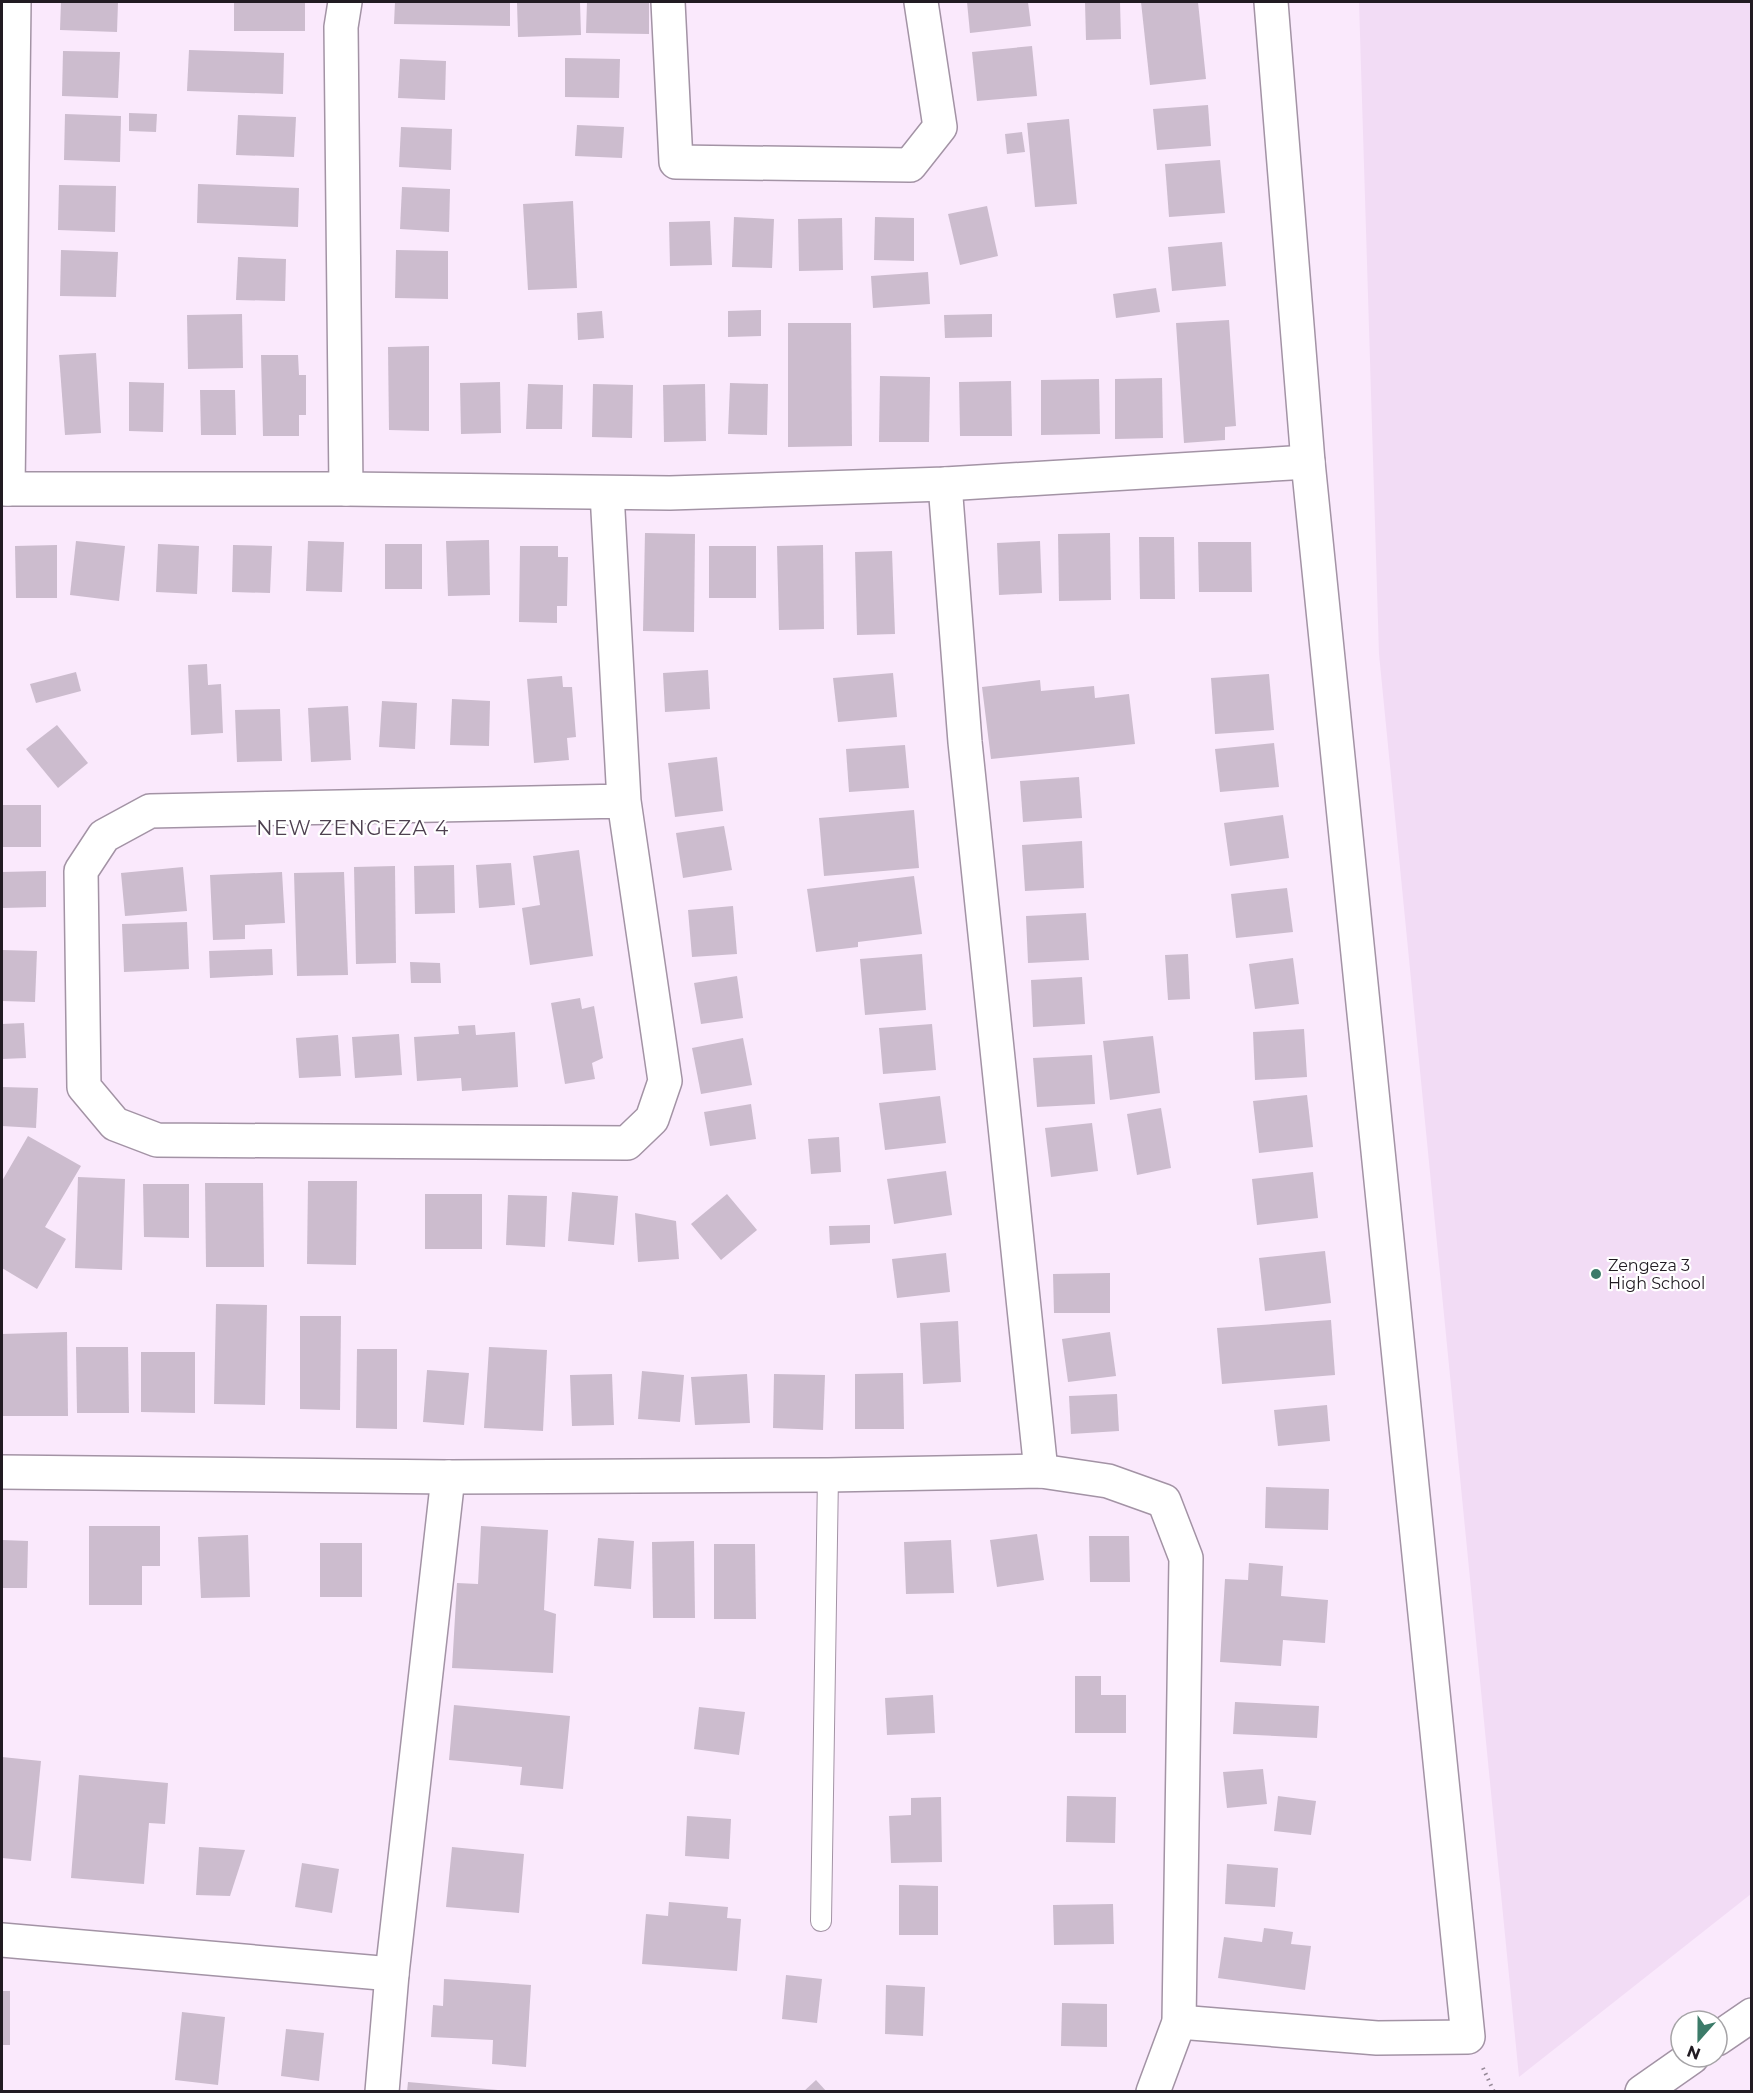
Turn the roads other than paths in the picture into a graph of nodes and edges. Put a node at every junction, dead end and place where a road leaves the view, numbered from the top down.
1 (14, 2) edge
2 (345, 2) edge
3 (668, 2) edge
4 (921, 2) edge
5 (1271, 2) edge
6 (7, 133) edge
7 (1308, 462) junction
8 (945, 484) junction
9 (5, 489) edge
10 (346, 489) junction
11 (607, 494) junction
12 (624, 801) junction
13 (1041, 1471) junction
14 (2, 1472) edge
15 (828, 1475) junction
16 (448, 1477) junction
17 (821, 1921) dead end
18 (2, 1940) edge
19 (392, 1974) junction
20 (1752, 2015) edge
21 (1179, 2022) junction
22 (1729, 2031) edge
23 (1674, 2069) edge
24 (382, 2091) edge
25 (1153, 2091) edge
26 (1642, 2091) edge

1 - 6 street
2 - 10 street
3 - 4 street
5 - 7 street
6 - 9 street
7 - 8 street
7 - 21 street
8 - 11 street
8 - 13 street
9 - 10 street
10 - 11 street
11 - 12 street
12 - 12 street
13 - 15 street
13 - 21 street
14 - 16 street
15 - 16 street
15 - 17 lane
16 - 19 street
18 - 19 street
19 - 24 street
20 - 22 street
21 - 25 street
23 - 26 street

